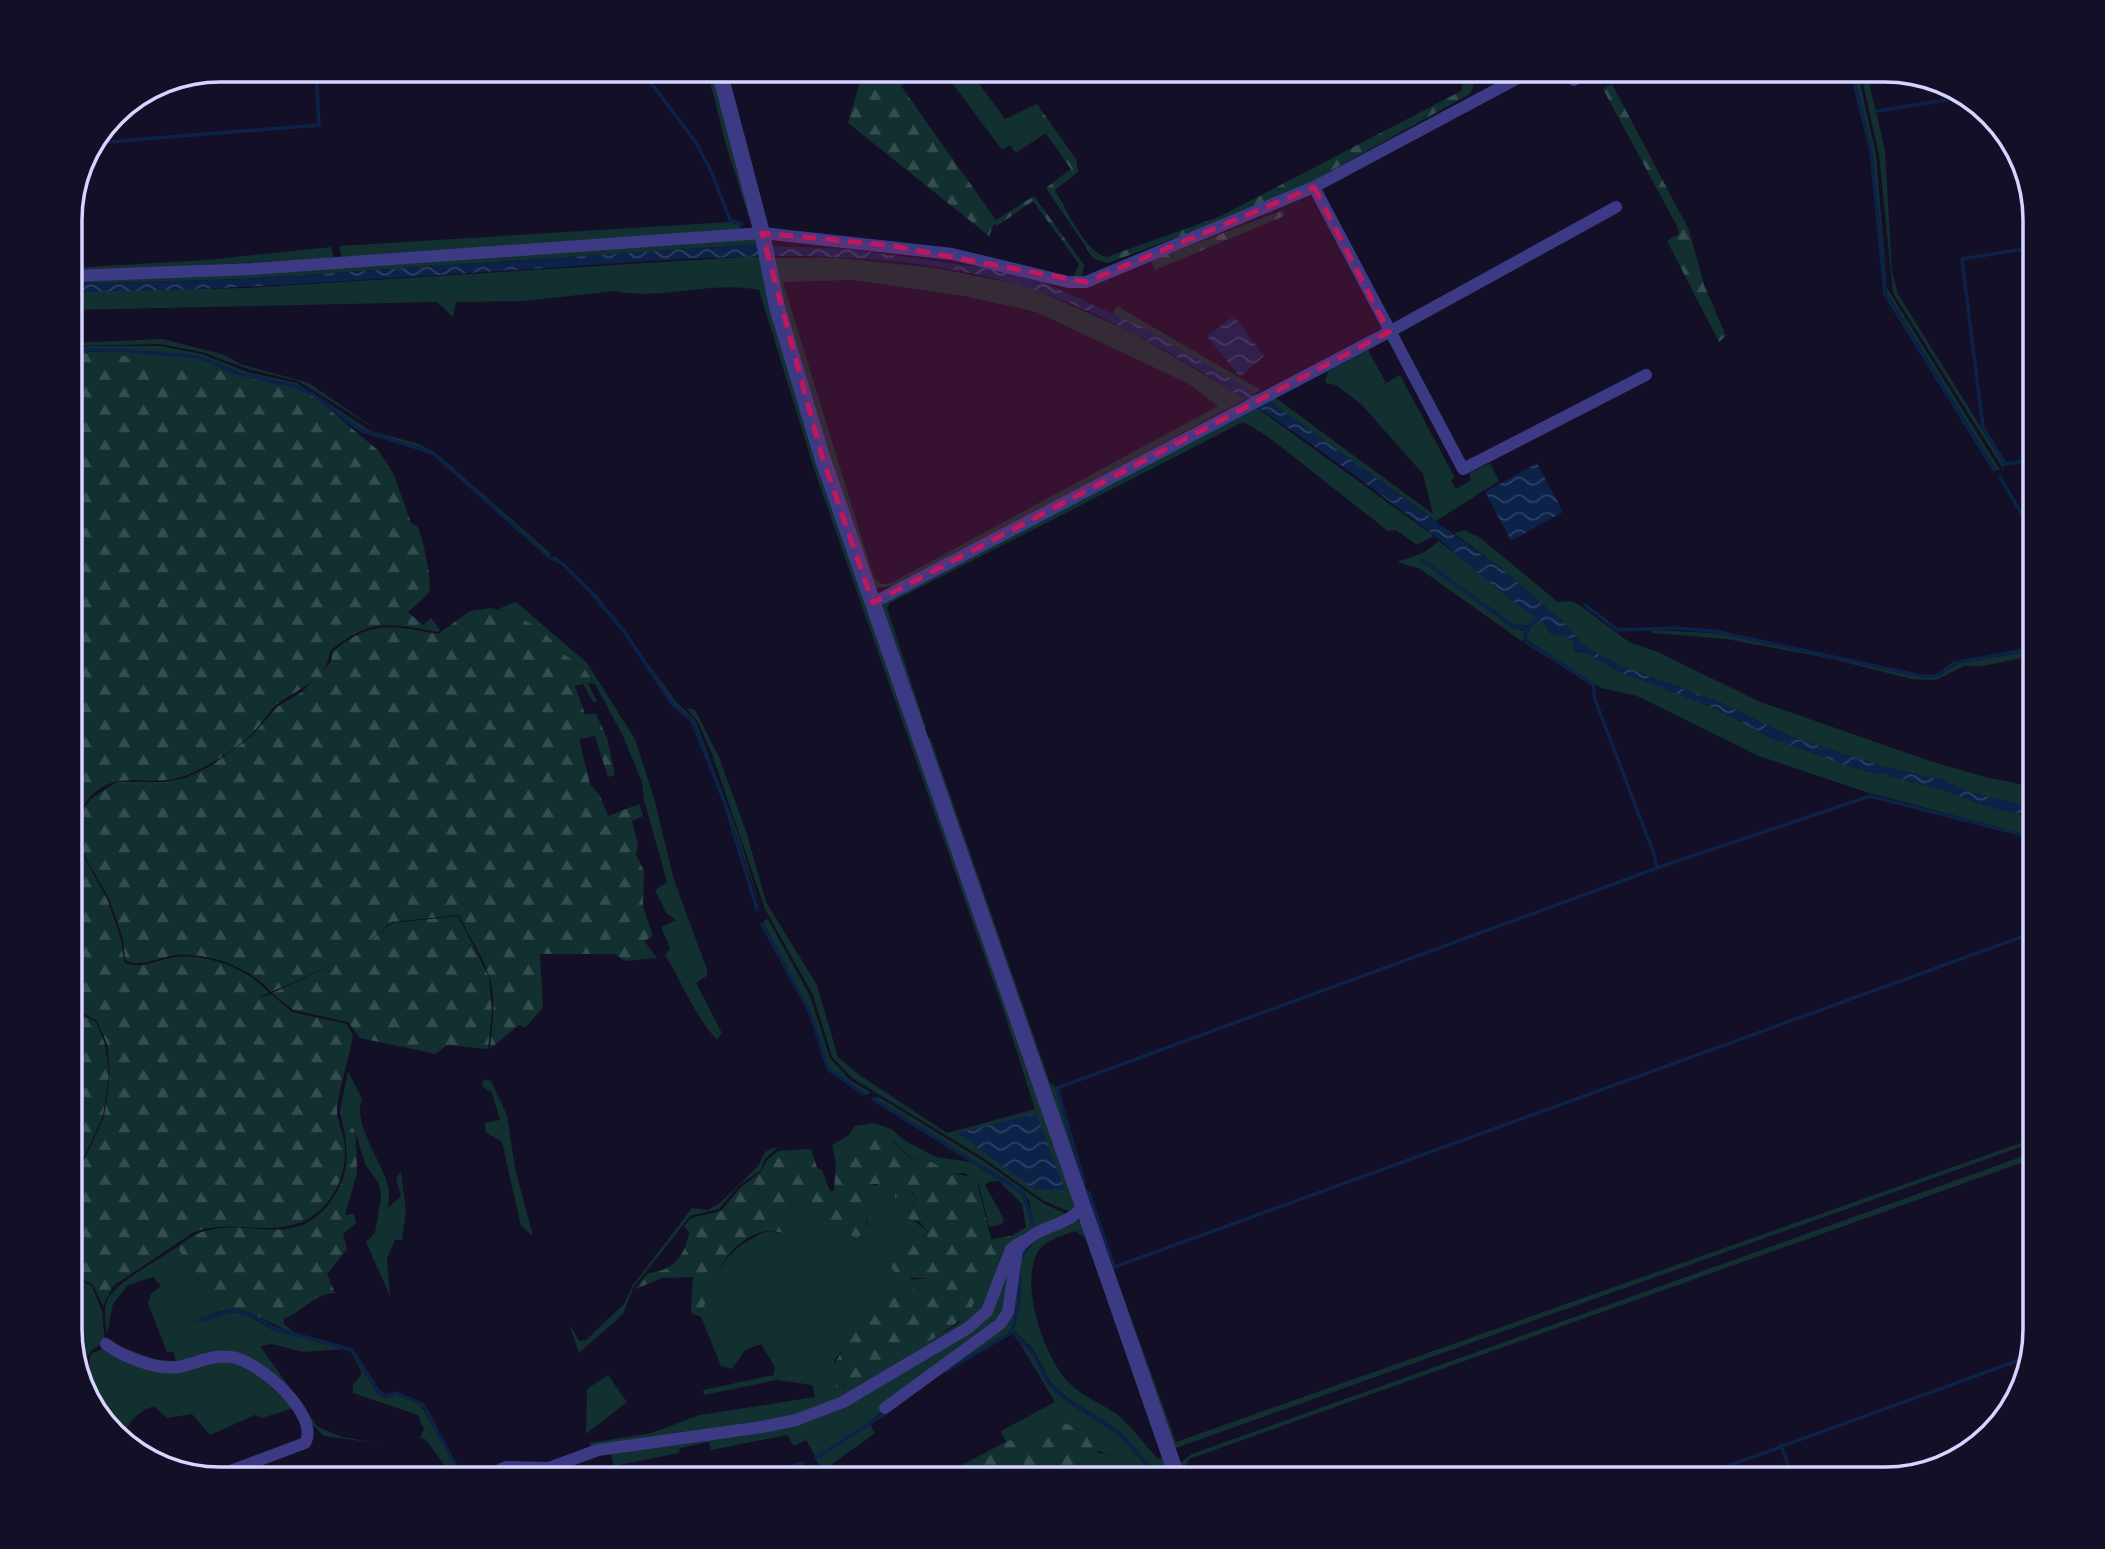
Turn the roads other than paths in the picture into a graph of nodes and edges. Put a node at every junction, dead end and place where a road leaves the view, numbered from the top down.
1 (1505, 82) edge
2 (722, 83) edge
3 (1314, 187) junction
4 (1616, 207) dead end
5 (764, 238) junction
6 (83, 276) edge
7 (1389, 332) junction
8 (1646, 375) dead end
9 (873, 603) junction
10 (1082, 1208) junction
11 (1023, 1241) junction
12 (106, 1344) dead end
13 (885, 1408) dead end
14 (241, 1467) edge
15 (552, 1467) edge
16 (1174, 1467) edge

1 - 3 street
2 - 5 street
3 - 5 street
3 - 7 street
4 - 7 street
5 - 6 street
5 - 9 street
7 - 8 street
7 - 9 street
9 - 10 street
10 - 11 street
10 - 16 street
11 - 13 street
11 - 15 street
12 - 14 street

